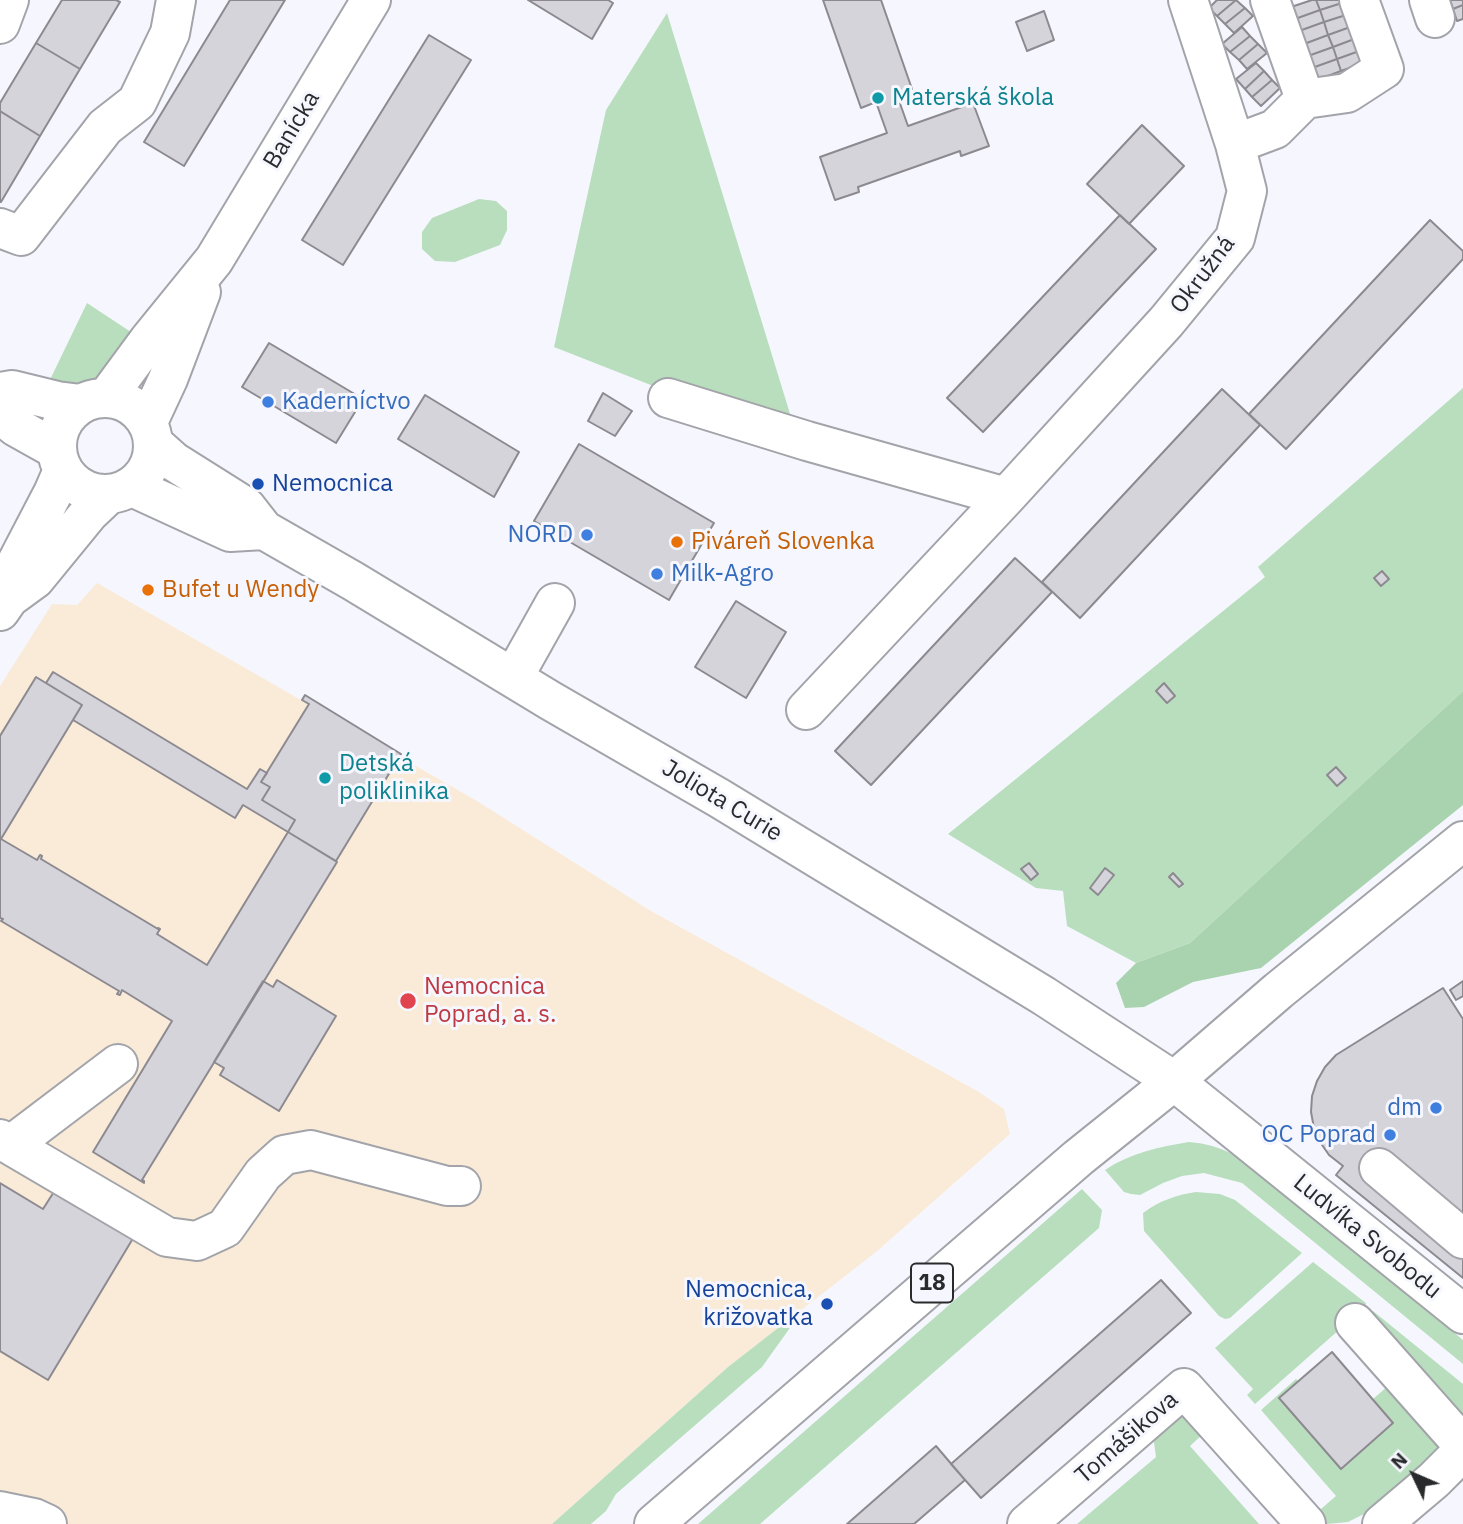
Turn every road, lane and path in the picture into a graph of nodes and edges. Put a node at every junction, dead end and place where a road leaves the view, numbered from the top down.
1 (9, 0) edge
2 (176, 0) edge
3 (371, 0) edge
4 (1188, 0) edge
5 (1270, 0) edge
6 (1359, 0) edge
7 (0, 24) edge
8 (1305, 99) junction
9 (1235, 144) junction
10 (0, 228) edge
11 (214, 260) junction
12 (0, 392) edge
13 (668, 398) dead end
14 (94, 401) junction
15 (0, 414) edge
16 (151, 433) junction
17 (60, 460) junction
18 (120, 491) junction
19 (1006, 497) junction
20 (264, 530) junction
21 (555, 603) dead end
22 (4, 604) edge
23 (513, 678) junction
24 (806, 710) dead end
25 (1463, 841) edge
26 (118, 1064) dead end
27 (1174, 1081) junction
28 (5, 1142) edge
29 (1379, 1168) dead end
30 (461, 1186) dead end
31 (1463, 1239) edge
32 (1463, 1314) edge
33 (1355, 1324) dead end
34 (1463, 1444) edge
35 (1463, 1451) edge
36 (0, 1511) edge
37 (47, 1524) edge
38 (654, 1524) edge
39 (1027, 1524) edge
40 (1306, 1524) edge
41 (1382, 1524) edge

1 - 7 street
2 - 10 street
3 - 11 street, Banícka
4 - 9 street, Okružná
5 - 8 street
6 - 8 street
8 - 9 street
9 - 19 street, Okružná
11 - 14 street, Banícka
11 - 16 street, Banícka
12 - 14 street
13 - 19 street
14 - 16 street
14 - 17 street
15 - 17 street
16 - 18 street
16 - 20 street, Joliota Curie
17 - 18 street
17 - 22 street
18 - 20 street
18 - 22 street
19 - 24 street, Okružná
20 - 23 street, Joliota Curie
21 - 23 street
23 - 27 street, Joliota Curie
25 - 27 street, 18
26 - 28 street
27 - 32 street, Ludvíka Svobodu
27 - 38 street, 18
28 - 30 street
29 - 31 street
33 - 34 street
35 - 41 street
36 - 37 street
39 - 40 street, Tomášikova

